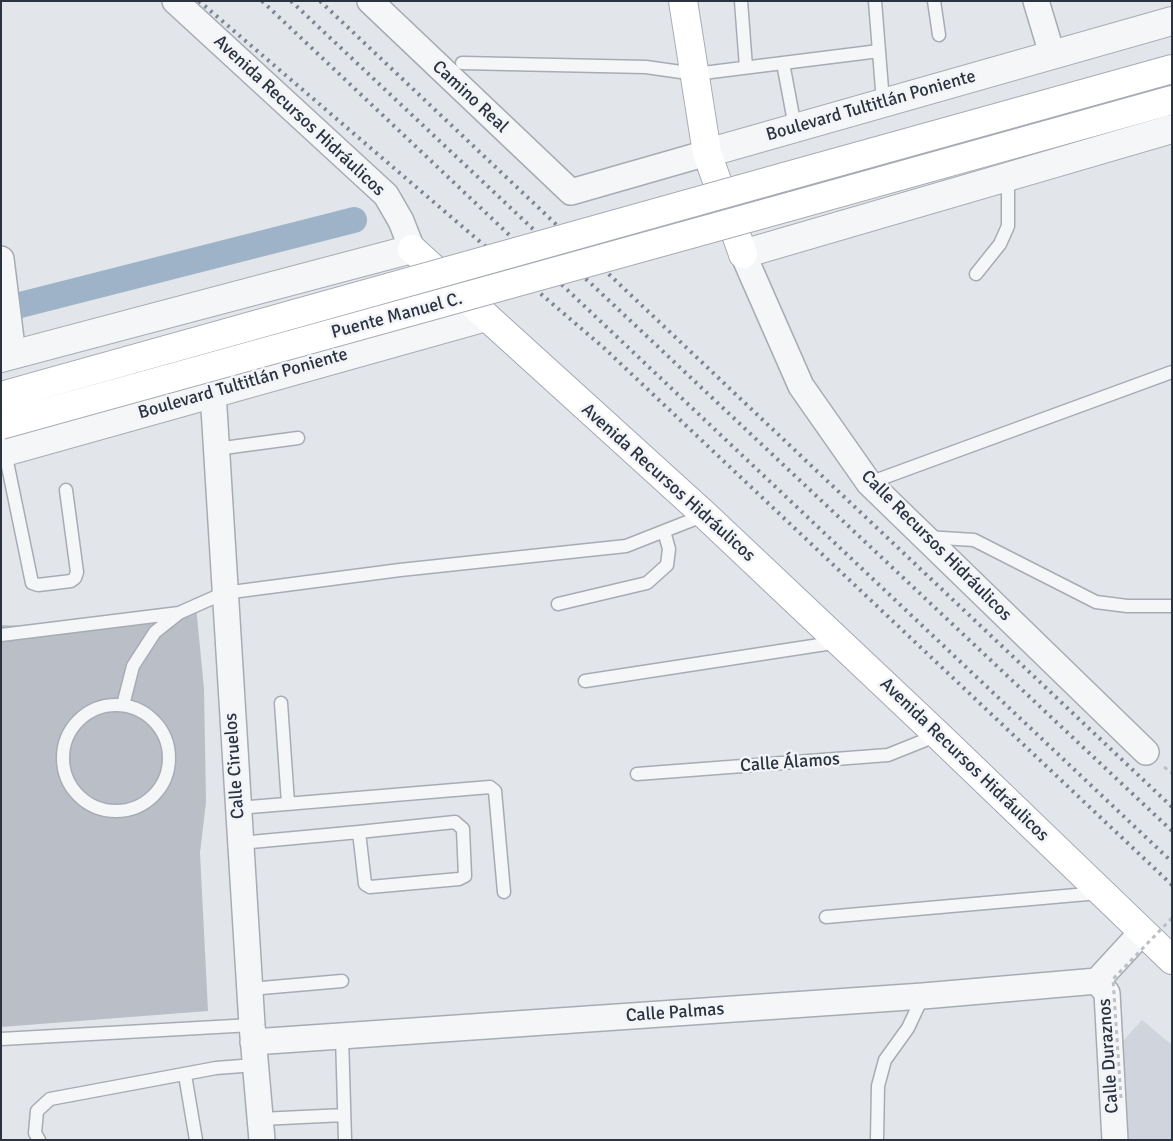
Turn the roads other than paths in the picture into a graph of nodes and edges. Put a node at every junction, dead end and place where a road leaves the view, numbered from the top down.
1 (175, 1) edge
2 (370, 1) edge
3 (683, 1) edge
4 (741, 1) edge
5 (875, 1) edge
6 (934, 1) edge
7 (1036, 1) edge
8 (1172, 21) edge
9 (939, 35) dead end
10 (879, 51) junction
11 (1052, 54) junction
12 (462, 63) dead end
13 (783, 63) junction
14 (746, 67) junction
15 (1172, 69) edge
16 (695, 74) junction
17 (1172, 100) edge
18 (883, 102) junction
19 (795, 128) junction
20 (1172, 129) edge
21 (707, 153) junction
22 (1008, 178) junction
23 (571, 192) joint
24 (412, 249) junction
25 (743, 254) junction
26 (1, 259) edge
27 (976, 274) dead end
28 (486, 317) junction
29 (7, 356) edge
30 (1172, 372) edge
31 (213, 392) junction
32 (1, 396) edge
33 (1, 425) edge
34 (298, 438) dead end
35 (216, 449) junction
36 (3, 453) edge
37 (869, 483) junction
38 (66, 490) dead end
39 (705, 515) junction
40 (664, 531) junction
41 (924, 536) junction
42 (224, 593) junction
43 (558, 604) dead end
44 (1172, 606) edge
45 (179, 613) junction
46 (1, 635) edge
47 (839, 642) junction
48 (585, 682) dead end
49 (281, 703) dead end
50 (123, 705) junction
51 (938, 735) junction
52 (1146, 752) dead end
53 (638, 774) dead end
54 (288, 803) junction
55 (238, 808) junction
56 (359, 832) junction
57 (240, 843) junction
58 (504, 892) dead end
59 (1102, 892) junction
60 (826, 917) dead end
61 (1142, 932) junction
62 (1172, 960) edge
63 (342, 981) dead end
64 (1097, 981) junction
65 (250, 989) junction
66 (923, 996) junction
67 (342, 1036) junction
68 (1, 1039) edge
69 (253, 1044) junction
70 (185, 1075) junction
71 (344, 1115) junction
72 (262, 1129) edge
73 (39, 1140) edge
74 (196, 1140) edge
75 (345, 1140) edge
76 (877, 1140) edge
77 (1115, 1140) edge

1 - 24 street, Avenida Recursos Hidráulicos
2 - 23 street, Camino Real
3 - 16 main road
4 - 14 lane
5 - 10 lane
6 - 9 lane
7 - 11 street
8 - 11 street, Boulevard Tultitlán Poniente
10 - 13 lane
10 - 18 lane
11 - 18 street, Boulevard Tultitlán Poniente
12 - 16 lane
13 - 14 lane
13 - 19 lane
14 - 16 lane
15 - 32 main road, Puente Manuel C., bridge
16 - 21 main road
17 - 33 main road, Puente Manuel C., bridge
18 - 19 street, Boulevard Tultitlán Poniente
19 - 21 street, Boulevard Tultitlán Poniente
20 - 22 street
21 - 23 street, Boulevard Tultitlán Poniente
21 - 25 main road
22 - 25 street
22 - 27 lane
24 - 28 main road, Avenida Recursos Hidráulicos
24 - 29 street
25 - 37 street, Calle Recursos Hidráulicos
26 - 29 street
28 - 31 street, Boulevard Tultitlán Poniente
28 - 39 main road, Avenida Recursos Hidráulicos
30 - 37 lane
31 - 35 street, Calle Ciruelos
31 - 36 street, Boulevard Tultitlán Poniente
34 - 35 lane
35 - 42 street, Calle Ciruelos
36 - 38 lane
37 - 41 street, Calle Recursos Hidráulicos
39 - 40 lane
39 - 47 main road, Avenida Recursos Hidráulicos
40 - 42 lane
40 - 43 lane
41 - 44 lane
41 - 52 street, Calle Recursos Hidráulicos
42 - 45 lane
42 - 55 street, Calle Ciruelos
45 - 46 lane
45 - 50 lane
47 - 48 lane
47 - 51 main road, Avenida Recursos Hidráulicos
49 - 54 lane
50 - 50 lane
51 - 53 lane, Calle Álamos
51 - 59 main road, Avenida Recursos Hidráulicos
54 - 55 lane
54 - 58 lane
55 - 57 street, Calle Ciruelos
56 - 56 lane
56 - 57 lane
57 - 65 street, Calle Ciruelos
59 - 60 lane
59 - 61 main road, Avenida Recursos Hidráulicos
61 - 62 main road, Avenida Recursos Hidráulicos
61 - 64 street, Calle Duraznos
63 - 65 lane
64 - 66 street, Calle Palmas
64 - 77 street, Calle Duraznos
65 - 69 street, Calle Ciruelos
66 - 67 street, Calle Palmas
66 - 76 lane
67 - 69 street, Calle Palmas
67 - 71 lane
68 - 69 lane
69 - 70 lane
69 - 72 street, Calle Ciruelos
70 - 73 lane
70 - 74 lane
71 - 72 lane
71 - 75 lane

